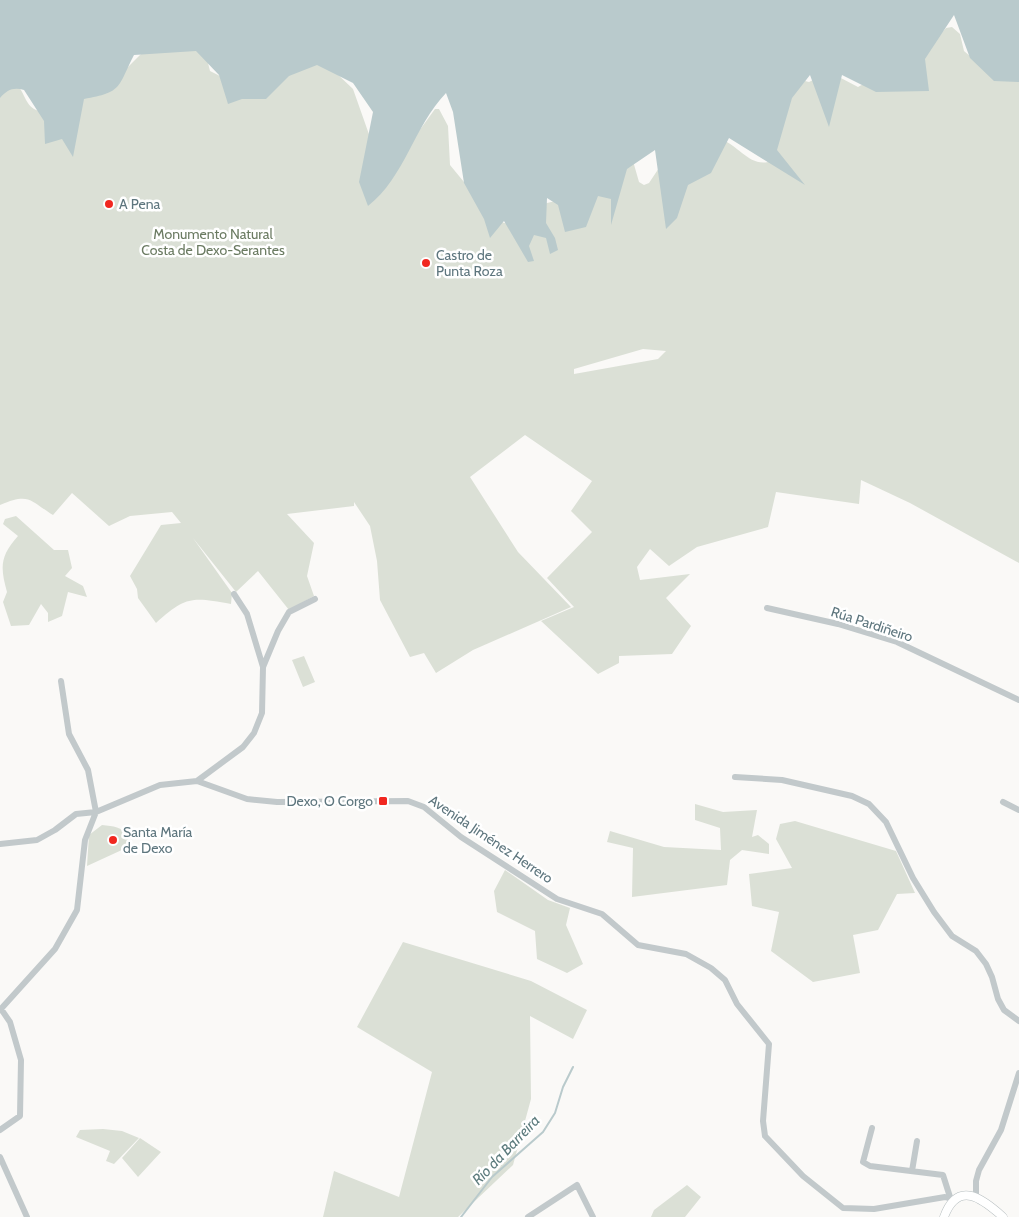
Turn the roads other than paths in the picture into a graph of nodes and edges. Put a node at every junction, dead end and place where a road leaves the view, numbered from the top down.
1 (234, 594) dead end
2 (315, 599) dead end
3 (767, 608) dead end
4 (263, 667) junction
5 (61, 681) dead end
6 (1019, 700) edge
7 (735, 777) dead end
8 (197, 781) junction
9 (1003, 802) dead end
10 (1019, 810) edge
11 (96, 812) junction
12 (0, 844) edge
13 (1, 1010) edge
14 (1019, 1021) edge
15 (1019, 1073) edge
16 (872, 1128) dead end
17 (0, 1130) edge
18 (917, 1141) dead end
19 (0, 1157) edge
20 (912, 1171) junction
21 (976, 1196) junction
22 (952, 1198) junction
23 (26, 1217) edge
24 (528, 1217) edge
25 (593, 1217) edge
26 (944, 1217) edge
27 (1003, 1217) edge

1 - 4 street
2 - 4 street
3 - 6 street, Rúa Pardiñeiro
4 - 8 street
5 - 11 street
7 - 14 street
8 - 11 street, Avenida Jiménez Herrero
8 - 22 street, Avenida Jiménez Herrero
9 - 10 street
11 - 12 street, Avenida Jiménez Herrero
11 - 13 street
13 - 17 street
15 - 21 street
16 - 20 street
18 - 20 street
19 - 23 street
20 - 22 street
21 - 22 main road
21 - 27 main road
22 - 26 main road
24 - 25 street

